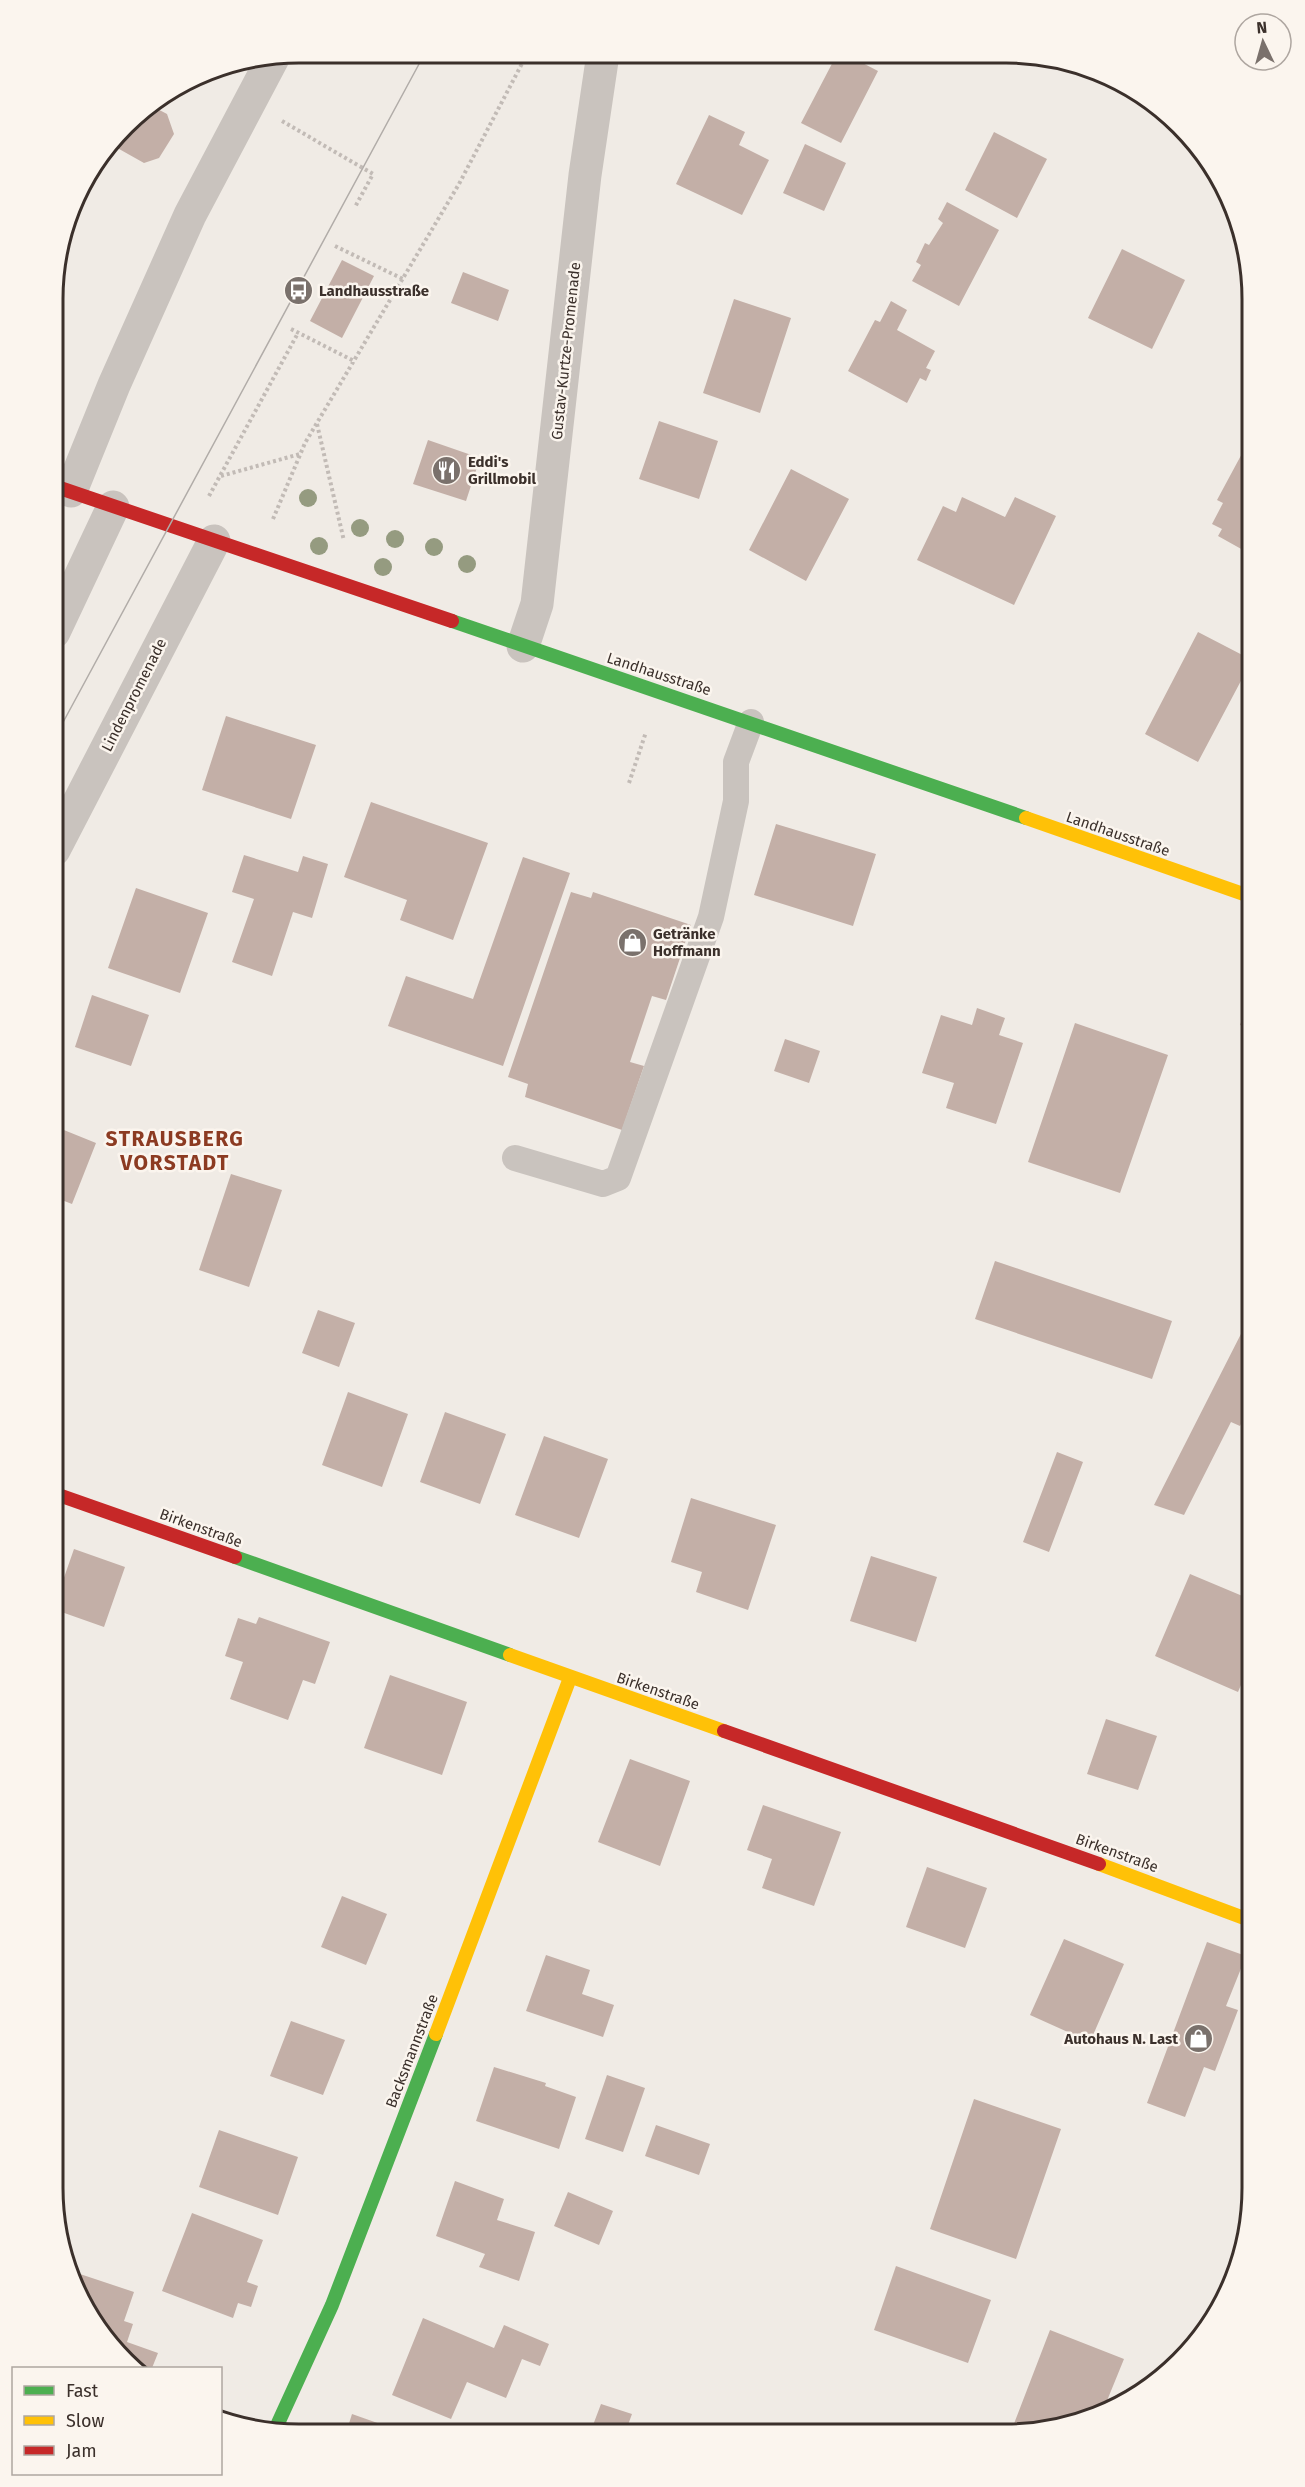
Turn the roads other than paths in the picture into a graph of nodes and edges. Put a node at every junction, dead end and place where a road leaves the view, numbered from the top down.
1 (602, 63) edge
2 (269, 65) edge
3 (63, 488) edge
4 (113, 507) junction
5 (214, 541) junction
6 (63, 613) edge
7 (523, 646) junction
8 (752, 722) junction
9 (63, 832) edge
10 (1242, 894) edge
11 (515, 1158) dead end
12 (63, 1497) edge
13 (570, 1678) junction
14 (1242, 1917) edge
15 (278, 2423) edge

1 - 7 street, Gustav-Kurtze-Promenade
2 - 3 street
3 - 4 street, Landhausstraße
4 - 5 street, Landhausstraße
4 - 6 street
5 - 7 street, Landhausstraße
5 - 9 street, Lindenpromenade
7 - 8 street, Landhausstraße
8 - 10 street, Landhausstraße
8 - 11 lane
12 - 13 street, Birkenstraße
13 - 14 street, Birkenstraße
13 - 15 street, Backsmannstraße

